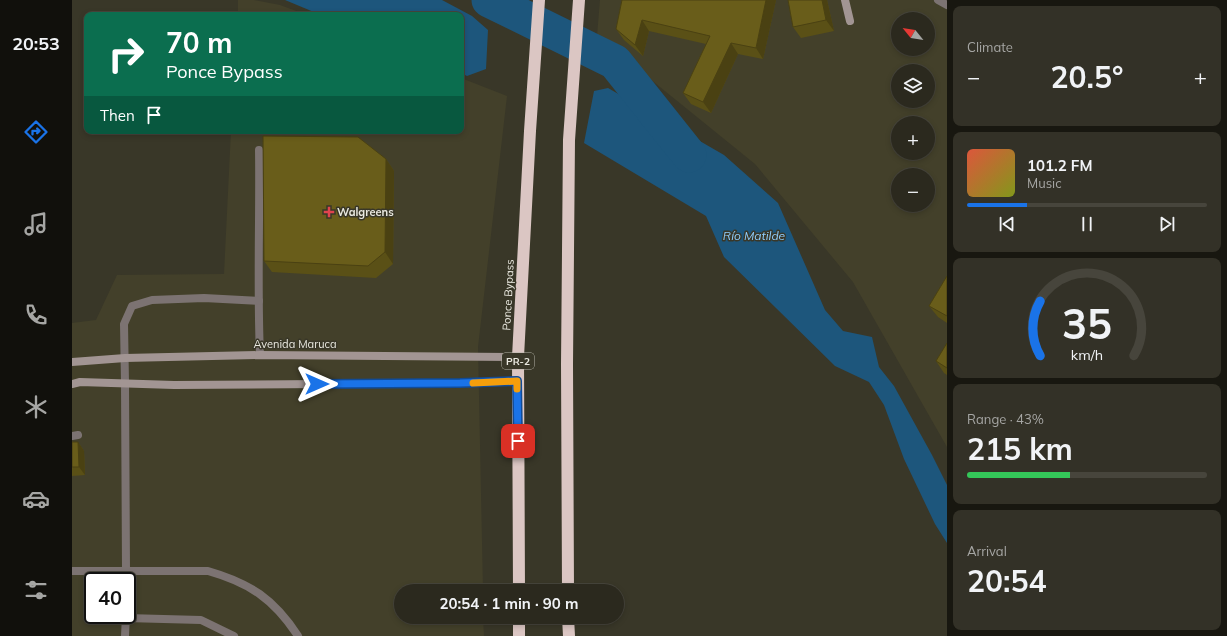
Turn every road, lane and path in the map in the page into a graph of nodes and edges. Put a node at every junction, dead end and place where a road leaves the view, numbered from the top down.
1 (539, 0) edge
2 (579, 0) edge
3 (845, 0) edge
4 (938, 0) edge
5 (947, 5) edge
6 (850, 21) dead end
7 (259, 150) dead end
8 (259, 301) junction
9 (260, 355) junction
10 (518, 357) junction
11 (125, 358) junction
12 (72, 362) edge
13 (517, 381) junction
14 (125, 383) junction
15 (72, 384) edge
16 (72, 571) edge
17 (126, 572) junction
18 (518, 584) edge
19 (568, 584) edge
20 (136, 617) edge
21 (126, 624) edge
22 (519, 624) edge
23 (568, 624) edge
24 (125, 636) edge
25 (234, 636) edge
26 (298, 636) edge
27 (519, 636) edge
28 (569, 636) edge

1 - 10 highway, Ponce Bypass / PR-2
2 - 19 highway
3 - 6 street
4 - 5 street
7 - 8 street
8 - 9 street
8 - 11 street
9 - 10 street, Avenida Maruca
9 - 11 street, Avenida Maruca
10 - 13 highway, Ponce Bypass / PR-2
11 - 12 street, Avenida Maruca
11 - 14 street
13 - 14 street
13 - 18 highway, Ponce Bypass / PR-2
14 - 15 street
14 - 17 street
16 - 17 street
17 - 26 street
20 - 25 street
21 - 24 street
22 - 27 highway
23 - 28 highway

